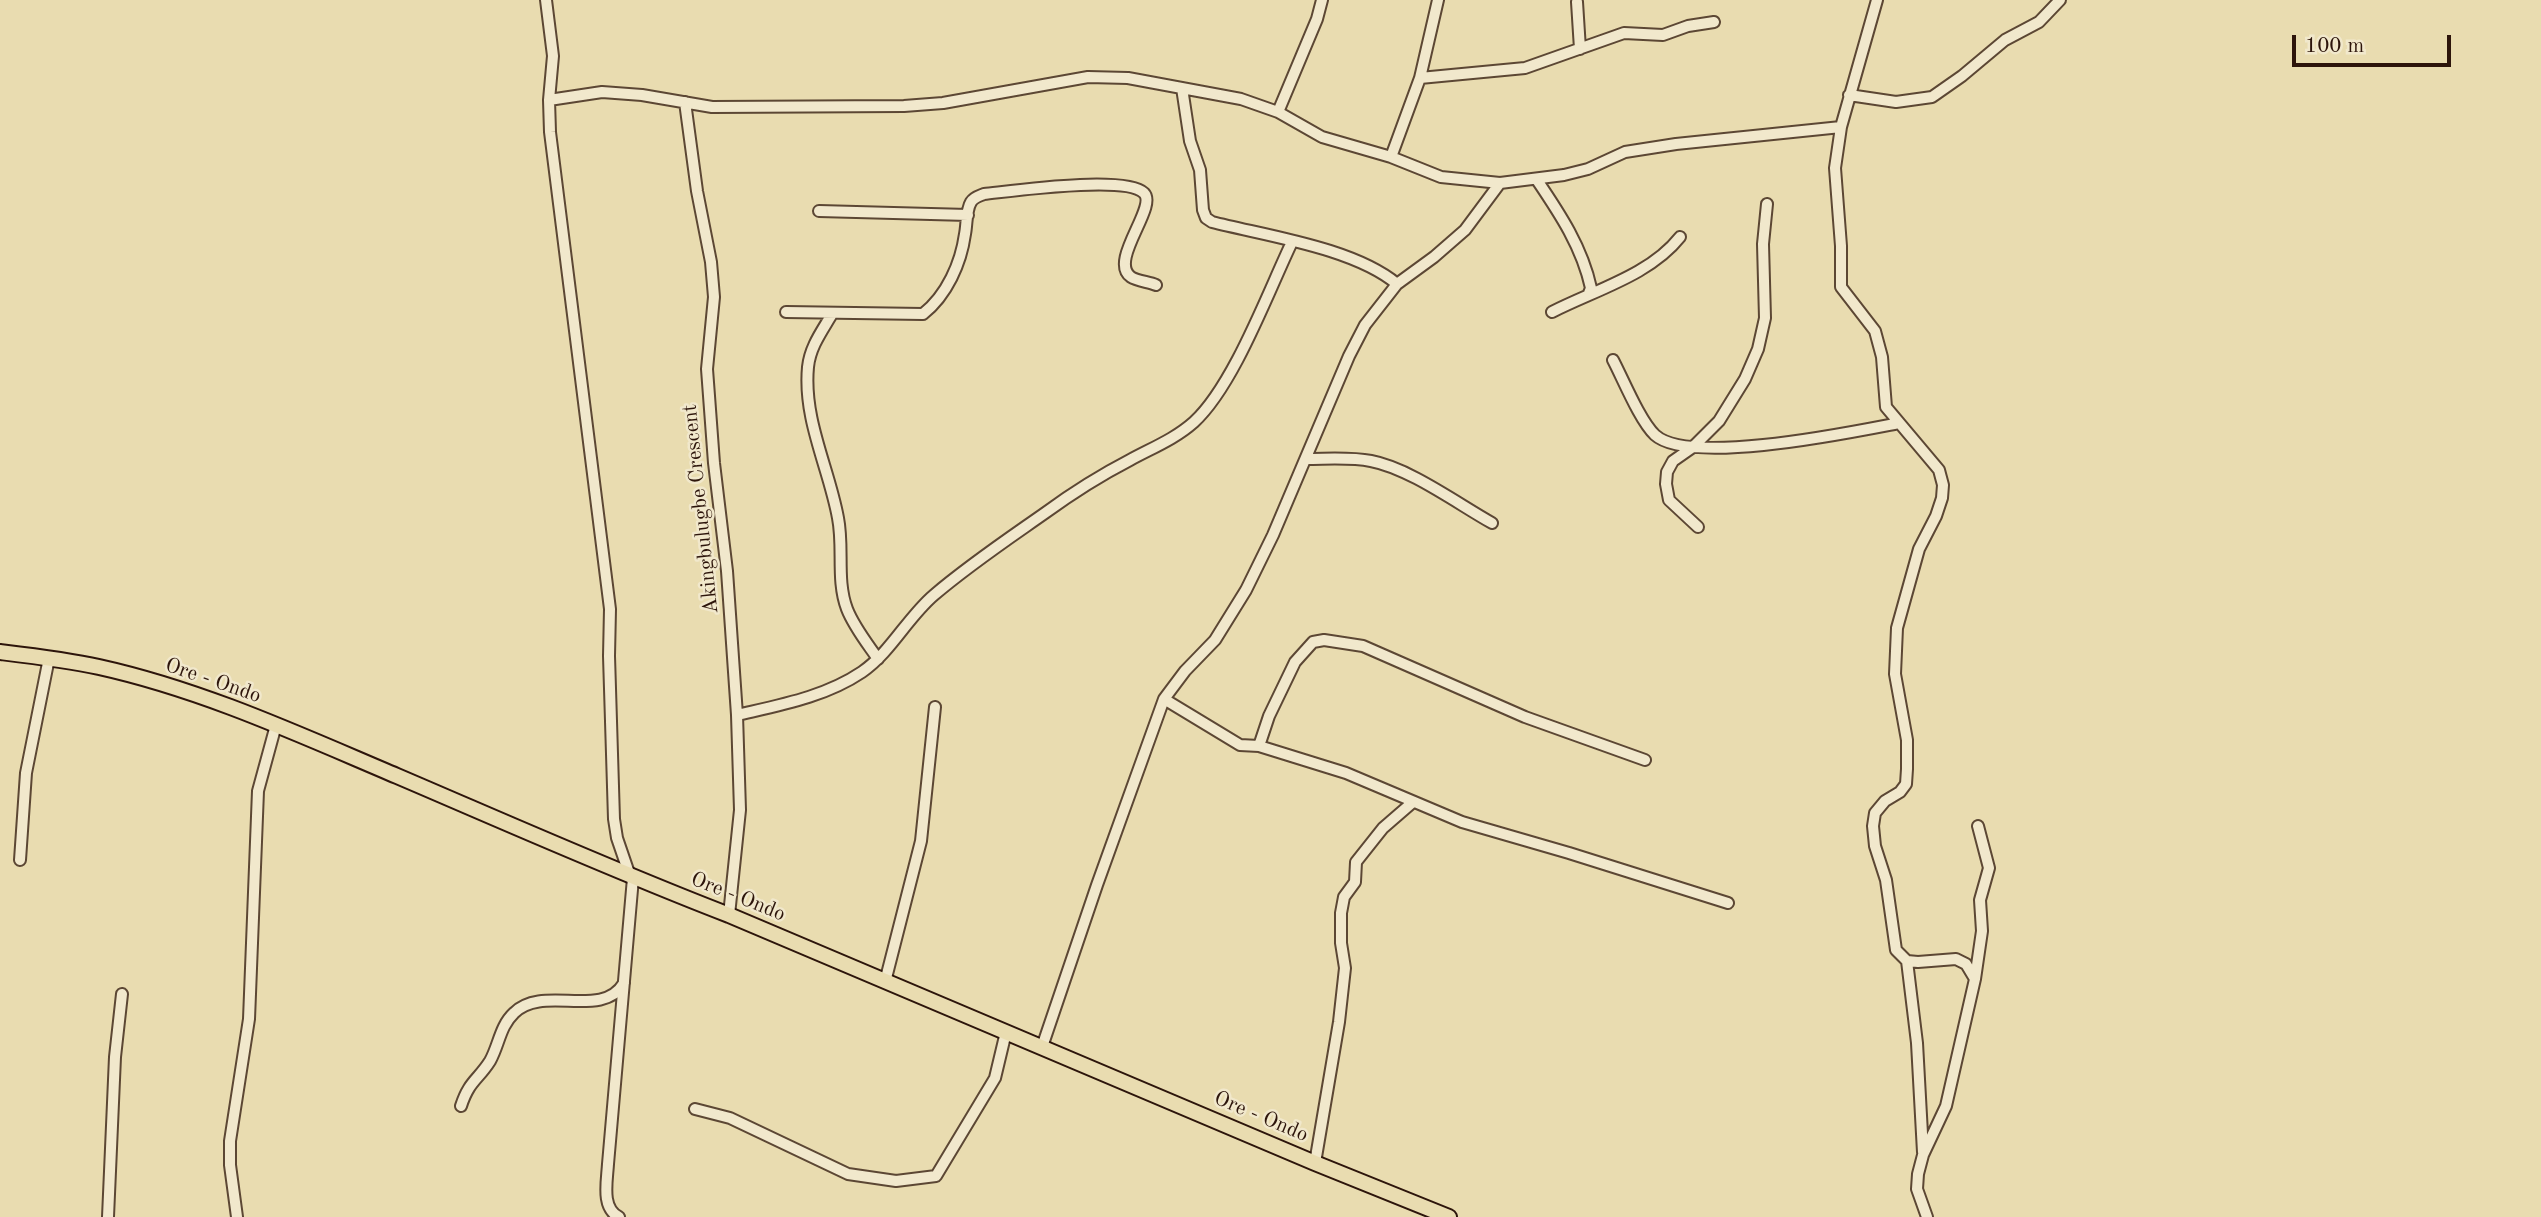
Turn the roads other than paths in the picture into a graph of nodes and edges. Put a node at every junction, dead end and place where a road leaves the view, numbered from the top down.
1 (546, 0) edge
2 (1322, 0) edge
3 (1438, 0) edge
4 (1877, 0) edge
5 (2060, 0) edge
6 (1577, 2) dead end
7 (1714, 22) dead end
8 (1580, 49) junction
9 (1420, 78) junction
10 (1182, 89) junction
11 (1849, 95) junction
12 (549, 100) junction
13 (685, 102) junction
14 (1278, 112) junction
15 (1841, 127) junction
16 (1391, 157) junction
17 (1536, 180) junction
18 (1500, 183) junction
19 (1767, 204) dead end
20 (819, 211) dead end
21 (968, 215) junction
22 (1680, 237) dead end
23 (1292, 242) junction
24 (1397, 284) junction
25 (1156, 285) dead end
26 (1589, 293) junction
27 (786, 312) dead end
28 (1552, 312) dead end
29 (832, 314) junction
30 (1613, 360) dead end
31 (1899, 423) junction
32 (1693, 447) junction
33 (1307, 460) junction
34 (1492, 523) dead end
35 (1698, 527) dead end
36 (0, 652) edge
37 (49, 658) junction
38 (877, 659) junction
39 (1164, 699) junction
40 (935, 707) dead end
41 (737, 715) junction
42 (276, 725) junction
43 (1259, 746) junction
44 (1645, 760) dead end
45 (1413, 802) junction
46 (1978, 826) dead end
47 (20, 860) dead end
48 (632, 877) junction
49 (1728, 903) dead end
50 (729, 915) junction
51 (1908, 961) junction
52 (1975, 979) junction
53 (885, 982) junction
54 (624, 983) junction
55 (122, 994) dead end
56 (1006, 1032) junction
57 (1042, 1047) junction
58 (461, 1106) dead end
59 (695, 1109) dead end
60 (1923, 1155) junction
61 (1315, 1163) junction
62 (608, 1212) edge
63 (1446, 1216) edge
64 (108, 1217) edge
65 (237, 1217) edge
66 (619, 1217) edge
67 (1927, 1217) edge

1 - 12 street
2 - 14 street
3 - 9 street
4 - 11 street
5 - 11 street
6 - 8 street
7 - 8 street
8 - 9 street
9 - 16 street
10 - 13 street
10 - 14 street
10 - 23 street
11 - 15 street
12 - 13 street
12 - 48 street
13 - 41 street, Akingbulugbe Crescent
14 - 16 street
15 - 17 street
15 - 31 street
16 - 18 street
17 - 18 street
17 - 26 street
18 - 24 street
19 - 32 street
20 - 21 street
21 - 25 street
21 - 29 street
22 - 26 street
23 - 24 street
23 - 38 street
24 - 33 street
26 - 28 street
27 - 29 street
29 - 38 street
30 - 32 street
31 - 32 street
31 - 51 street
32 - 35 street
33 - 34 street
33 - 39 street
36 - 37 main road, Ore - Ondo
37 - 42 main road, Ore - Ondo
37 - 47 street
38 - 41 street
39 - 43 street
39 - 57 street
40 - 53 street
41 - 50 street, Akingbulugbe Crescent
42 - 48 main road, Ore - Ondo
42 - 65 street
43 - 44 street
43 - 45 street
45 - 49 street
45 - 61 street
46 - 52 street
48 - 50 main road, Ore - Ondo
48 - 54 street
50 - 53 main road, Ore - Ondo
51 - 52 street
51 - 60 street
52 - 60 street
53 - 56 main road, Ore - Ondo
54 - 58 street
54 - 62 street
55 - 64 street
56 - 57 main road, Ore - Ondo
56 - 59 street
57 - 61 main road, Ore - Ondo
60 - 67 street
61 - 63 main road, Ore - Ondo
62 - 66 street

